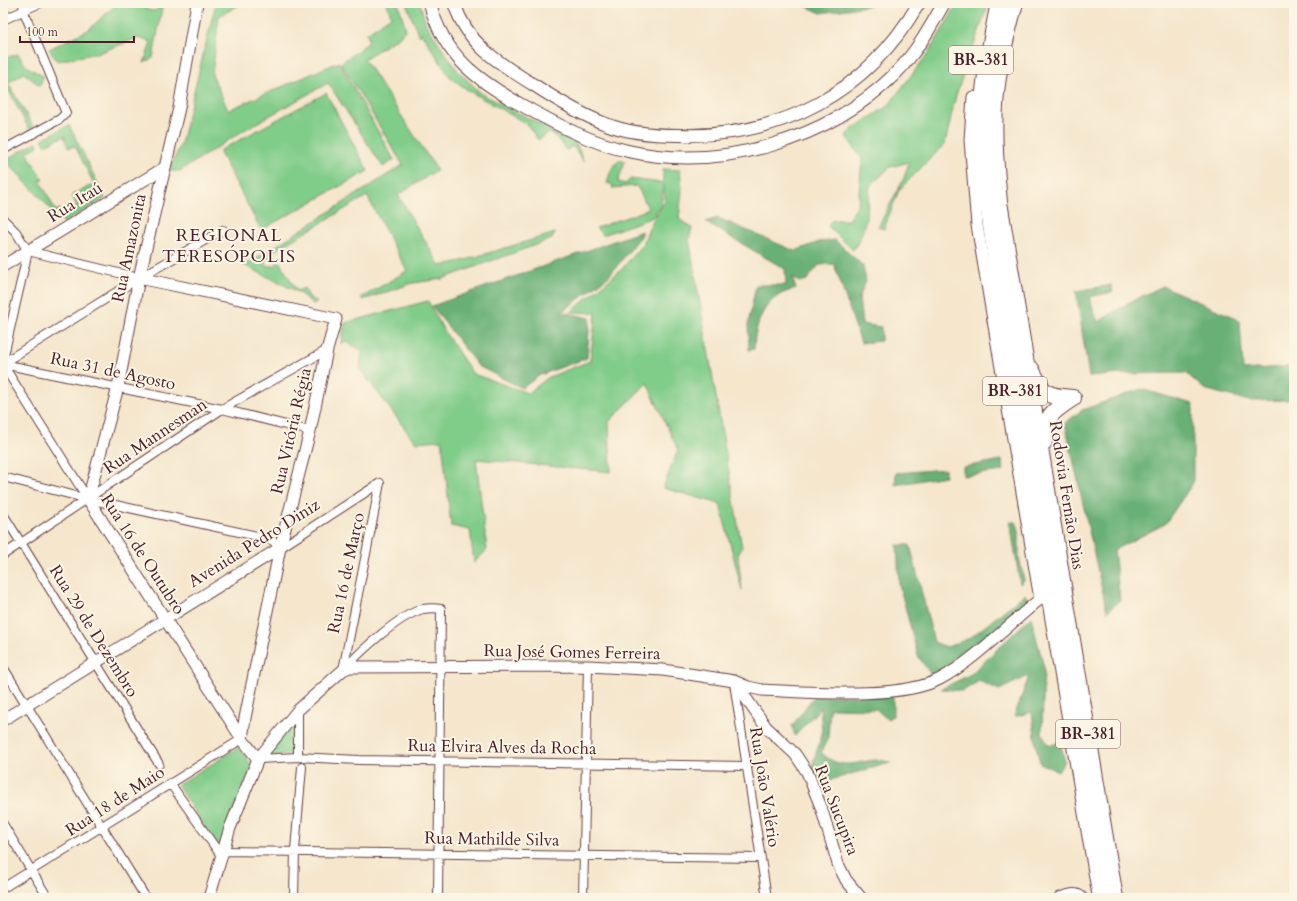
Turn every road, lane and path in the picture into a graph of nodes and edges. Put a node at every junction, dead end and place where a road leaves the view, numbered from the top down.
1 (40, 3) edge
2 (197, 3) edge
3 (430, 3) edge
4 (454, 3) edge
5 (919, 3) edge
6 (944, 3) edge
7 (999, 3) edge
8 (1014, 3) edge
9 (24, 7) edge
10 (3, 20) edge
11 (994, 24) junction
12 (973, 97) joint
13 (3, 150) edge
14 (164, 168) junction
15 (3, 219) edge
16 (223, 230) dead end
17 (28, 251) junction
18 (3, 266) edge
19 (139, 278) junction
20 (327, 350) junction
21 (3, 359) edge
22 (1026, 360) junction
23 (3, 364) edge
24 (118, 387) junction
25 (222, 409) junction
26 (310, 431) junction
27 (1042, 460) junction
28 (3, 477) edge
29 (380, 483) joint
30 (88, 499) junction
31 (3, 514) edge
32 (21, 543) junction
33 (280, 548) junction
34 (3, 554) edge
35 (1060, 570) junction
36 (1040, 599) junction
37 (165, 619) junction
38 (1059, 641) junction
39 (96, 663) junction
40 (588, 666) junction
41 (3, 667) edge
42 (442, 667) junction
43 (343, 670) junction
44 (734, 681) junction
45 (27, 705) junction
46 (298, 710) junction
47 (3, 720) edge
48 (242, 739) junction
49 (298, 757) junction
50 (258, 759) junction
51 (440, 762) junction
52 (584, 763) junction
53 (159, 764) dead end
54 (746, 766) junction
55 (302, 767) dead end
56 (170, 783) junction
57 (1083, 798) junction
58 (3, 824) edge
59 (102, 827) junction
60 (295, 850) junction
61 (222, 854) junction
62 (440, 854) junction
63 (583, 856) junction
64 (761, 858) junction
65 (32, 871) junction
66 (3, 888) edge
67 (48, 898) edge
68 (146, 898) edge
69 (209, 898) edge
70 (294, 898) edge
71 (438, 898) edge
72 (583, 898) edge
73 (766, 898) edge
74 (861, 898) edge
75 (1060, 898) edge
76 (1082, 898) edge
77 (1093, 898) edge
78 (1102, 898) edge
79 (1115, 898) edge
80 (1126, 898) edge

1 - 9 street
2 - 14 street, Rua Amazonita
3 - 6 main road
4 - 5 main road
7 - 11 highway, Rodovia Fernão Dias / BR-381
8 - 22 highway, Rodovia Fernão Dias / BR-381
9 - 10 street
9 - 13 street
11 - 12 highway, BR-381
11 - 38 highway, Rodovia Fernão Dias / BR-381
12 - 36 street, BR-381
14 - 17 street, Rua Itaú
14 - 19 street, Rua Amazonita
15 - 17 street
16 - 19 street
17 - 18 street, Rua Itaú
17 - 19 street
17 - 21 street
19 - 20 street, Rua Vitória Régia
19 - 23 street
19 - 24 street, Rua Amazonita
20 - 25 street, Rua Mannesman
20 - 26 street, Rua Vitória Régia
22 - 27 highway, Rodovia Fernão Dias / BR-381
22 - 27 highway, BR-381
23 - 24 street, Rua 31 de Agosto
23 - 30 street, Rua 16 de Outubro
24 - 25 street, Rua 31 de Agosto
24 - 30 street, Rua Amazonita
25 - 26 street, Rua 31 de Agosto
25 - 30 street, Rua Mannesman
26 - 33 street, Rua Vitória Régia
27 - 35 highway, Rodovia Fernão Dias / BR-381
28 - 30 street
29 - 33 street, Avenida Pedro Diniz
29 - 43 street, Rua 16 de Março
30 - 32 street, Rua Mannesman
30 - 33 street
30 - 37 street, Rua 16 de Outubro
31 - 32 street, Rua 29 de Dezembro
32 - 34 street, Rua Mannesman
32 - 39 street, Rua 29 de Dezembro
33 - 37 street, Avenida Pedro Diniz
33 - 48 street, Rua Vitória Régia
35 - 79 highway, Rodovia Fernão Dias / BR-381
35 - 80 highway, BR-381
36 - 38 highway
36 - 44 street, Rua José Gomes Ferreira
37 - 39 street, Avenida Pedro Diniz
37 - 48 street, Rua 16 de Outubro
38 - 57 highway, Rodovia Fernão Dias / BR-381
39 - 45 street, Avenida Pedro Diniz
39 - 53 street, Rua 29 de Dezembro
40 - 42 street, Rua José Gomes Ferreira
40 - 44 street, Rua José Gomes Ferreira
40 - 52 street
41 - 45 street
42 - 43 street, Rua José Gomes Ferreira
42 - 43 street
42 - 51 street
43 - 46 street
44 - 54 street, Rua João Valério
44 - 74 street, Rua Sucupira
45 - 47 street, Avenida Pedro Diniz
45 - 59 street
46 - 49 street
46 - 50 street
48 - 50 street, Rua 16 de Outubro
48 - 56 street, Rua 18 de Maio
49 - 50 street, Rua Elvira Alves da Rocha
49 - 51 street, Rua Elvira Alves da Rocha
50 - 61 street
51 - 52 street, Rua Elvira Alves da Rocha
51 - 62 street
52 - 54 street, Rua Elvira Alves da Rocha
52 - 63 street
54 - 64 street, Rua João Valério
55 - 60 street
56 - 59 street, Rua 18 de Maio
56 - 61 street
57 - 77 highway, BR-381
57 - 78 highway, Rodovia Fernão Dias / BR-381
58 - 65 street
59 - 65 street, Rua 18 de Maio
59 - 68 street
60 - 61 street, Rua Mathilde Silva
60 - 62 street, Rua Mathilde Silva
60 - 70 street
61 - 69 street
62 - 63 street, Rua Mathilde Silva
62 - 71 street
63 - 64 street, Rua Mathilde Silva
63 - 72 street
64 - 73 street, Rua João Valério
65 - 66 street, Rua 18 de Maio
65 - 67 street
75 - 76 street

